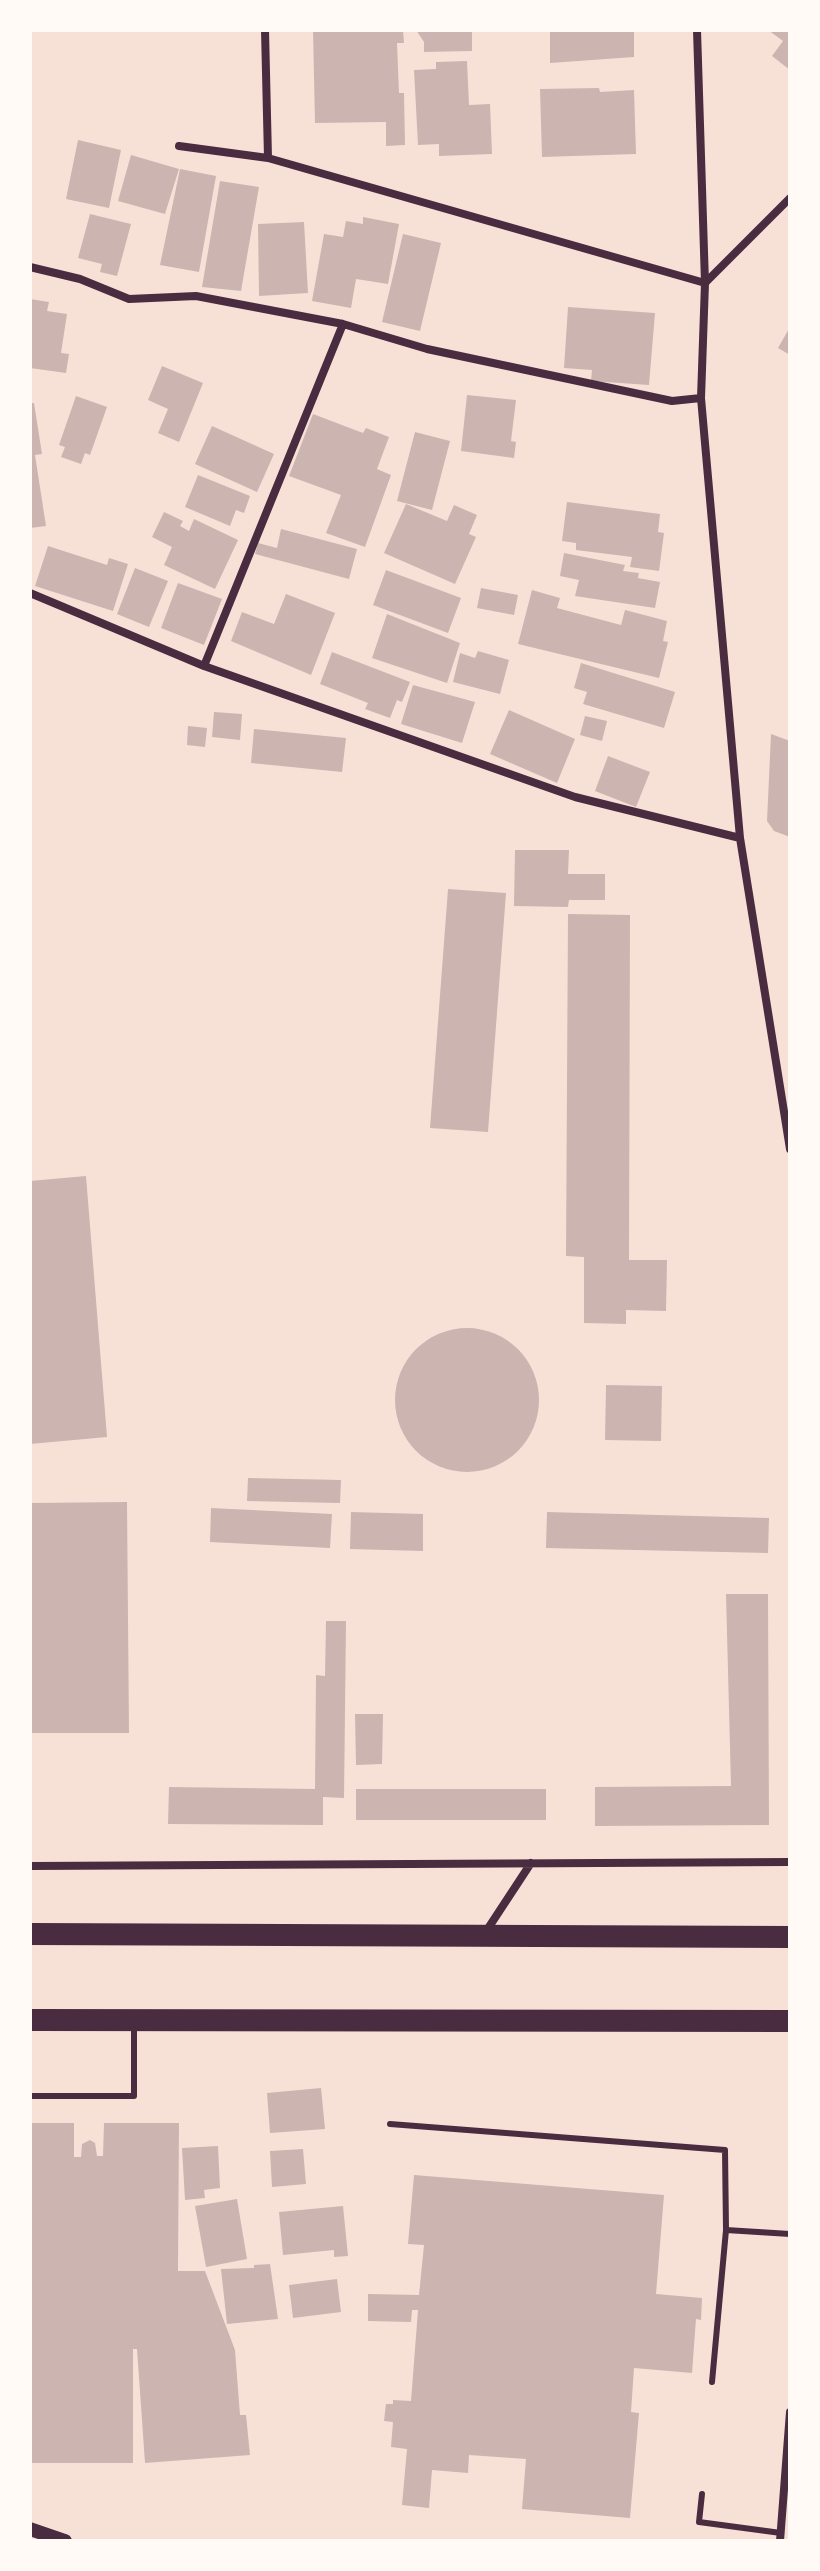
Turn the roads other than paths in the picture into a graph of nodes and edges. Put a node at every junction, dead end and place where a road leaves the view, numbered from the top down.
1 (265, 30) edge
2 (697, 30) edge
3 (179, 146) dead end
4 (268, 158) junction
5 (790, 198) edge
6 (30, 267) edge
7 (705, 283) junction
8 (343, 324) junction
9 (701, 398) junction
10 (30, 593) edge
11 (204, 666) junction
12 (740, 838) junction
13 (790, 1149) edge
14 (790, 1862) edge
15 (531, 1863) junction
16 (30, 1866) edge
17 (30, 1934) edge
18 (483, 1936) junction
19 (790, 1937) edge
20 (30, 2020) edge
21 (134, 2020) junction
22 (790, 2021) edge
23 (30, 2096) edge
24 (390, 2124) dead end
25 (726, 2230) junction
26 (790, 2234) edge
27 (712, 2382) dead end
28 (790, 2412) edge
29 (702, 2494) dead end
30 (30, 2529) edge
31 (780, 2537) edge
32 (65, 2541) edge

1 - 4 street
2 - 7 street
3 - 4 street
4 - 7 street
5 - 7 street
6 - 8 street
7 - 9 street
8 - 9 street
8 - 11 street
9 - 12 street
10 - 11 street
11 - 12 street
12 - 13 street
14 - 15 street
15 - 16 street
15 - 18 street
17 - 18 highway
18 - 19 highway
20 - 21 highway
21 - 22 highway
21 - 23 lane
24 - 25 lane
25 - 26 lane
25 - 27 lane
28 - 31 street
29 - 31 lane
30 - 32 street

